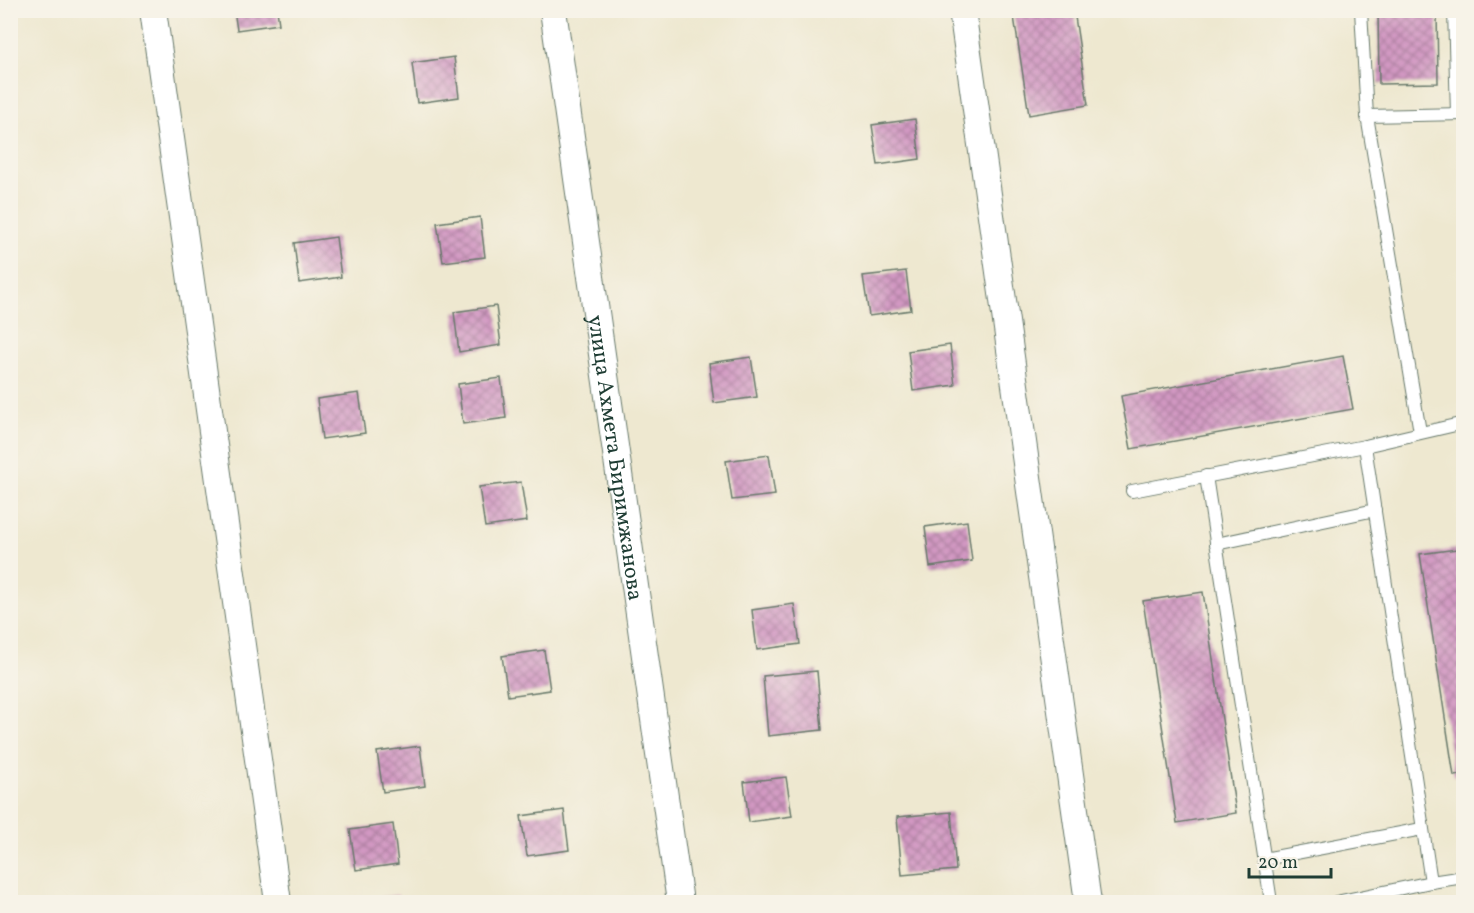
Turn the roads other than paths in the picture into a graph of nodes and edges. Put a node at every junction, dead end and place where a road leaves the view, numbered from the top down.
1 (153, 10) edge
2 (553, 10) edge
3 (962, 10) edge
4 (1361, 10) edge
5 (1454, 10) edge
6 (1460, 114) edge
7 (1366, 116) junction
8 (1464, 423) edge
9 (1420, 432) junction
10 (1365, 446) junction
11 (1206, 476) junction
12 (1132, 491) dead end
13 (1375, 510) junction
14 (1216, 544) junction
15 (1422, 829) junction
16 (1264, 859) junction
17 (1464, 877) edge
18 (1431, 882) junction
19 (278, 903) edge
20 (680, 903) edge
21 (1088, 903) edge
22 (1271, 903) edge
23 (1336, 903) edge

1 - 19 street
2 - 20 street, улица Ахмета Биримжанова
3 - 21 street
4 - 7 lane
5 - 6 lane
6 - 7 lane
7 - 9 lane
8 - 9 lane
9 - 10 lane
10 - 11 lane
10 - 13 lane
11 - 12 lane
11 - 14 lane
13 - 14 lane
13 - 15 lane
14 - 16 lane
15 - 16 lane
15 - 18 lane
16 - 22 lane
17 - 18 lane
18 - 23 lane

